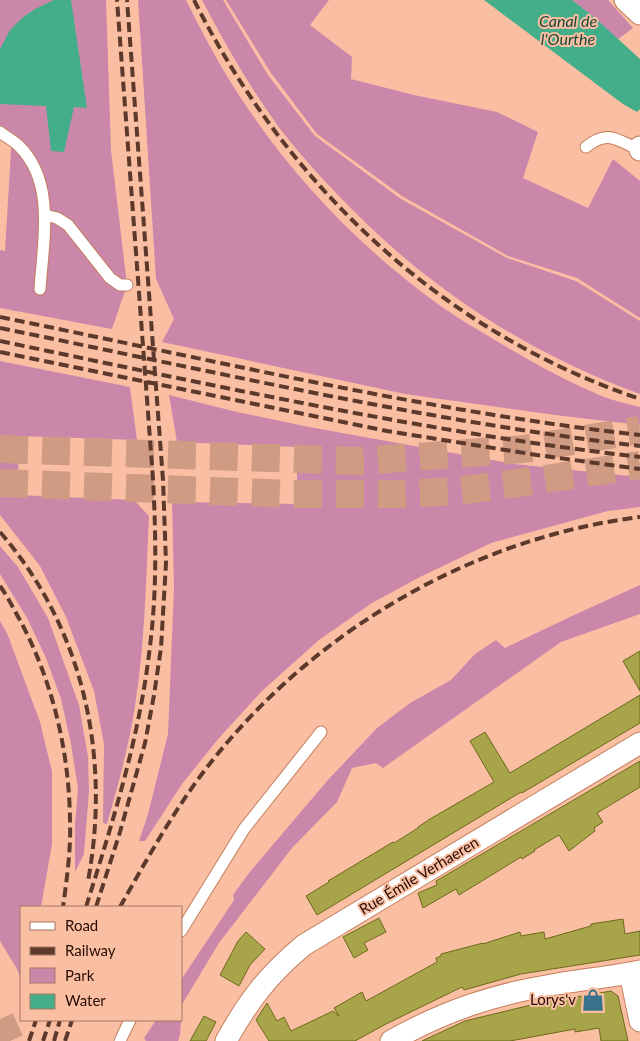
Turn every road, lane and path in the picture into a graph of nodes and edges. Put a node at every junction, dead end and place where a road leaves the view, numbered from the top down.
1 (625, 0) edge
2 (640, 14) edge
3 (0, 132) edge
4 (586, 147) dead end
5 (640, 149) edge
6 (45, 215) junction
7 (127, 285) dead end
8 (40, 289) dead end
9 (321, 732) dead end
10 (640, 743) edge
11 (182, 929) edge
12 (635, 972) edge
13 (130, 1021) edge
14 (640, 1021) edge
15 (120, 1041) edge
16 (226, 1041) edge
17 (391, 1041) edge

1 - 2 street
3 - 6 lane
4 - 5 lane
6 - 7 lane
6 - 8 lane
9 - 11 lane
10 - 16 street, Rue Émile Verhaeren
12 - 14 street
12 - 17 street
13 - 15 lane

